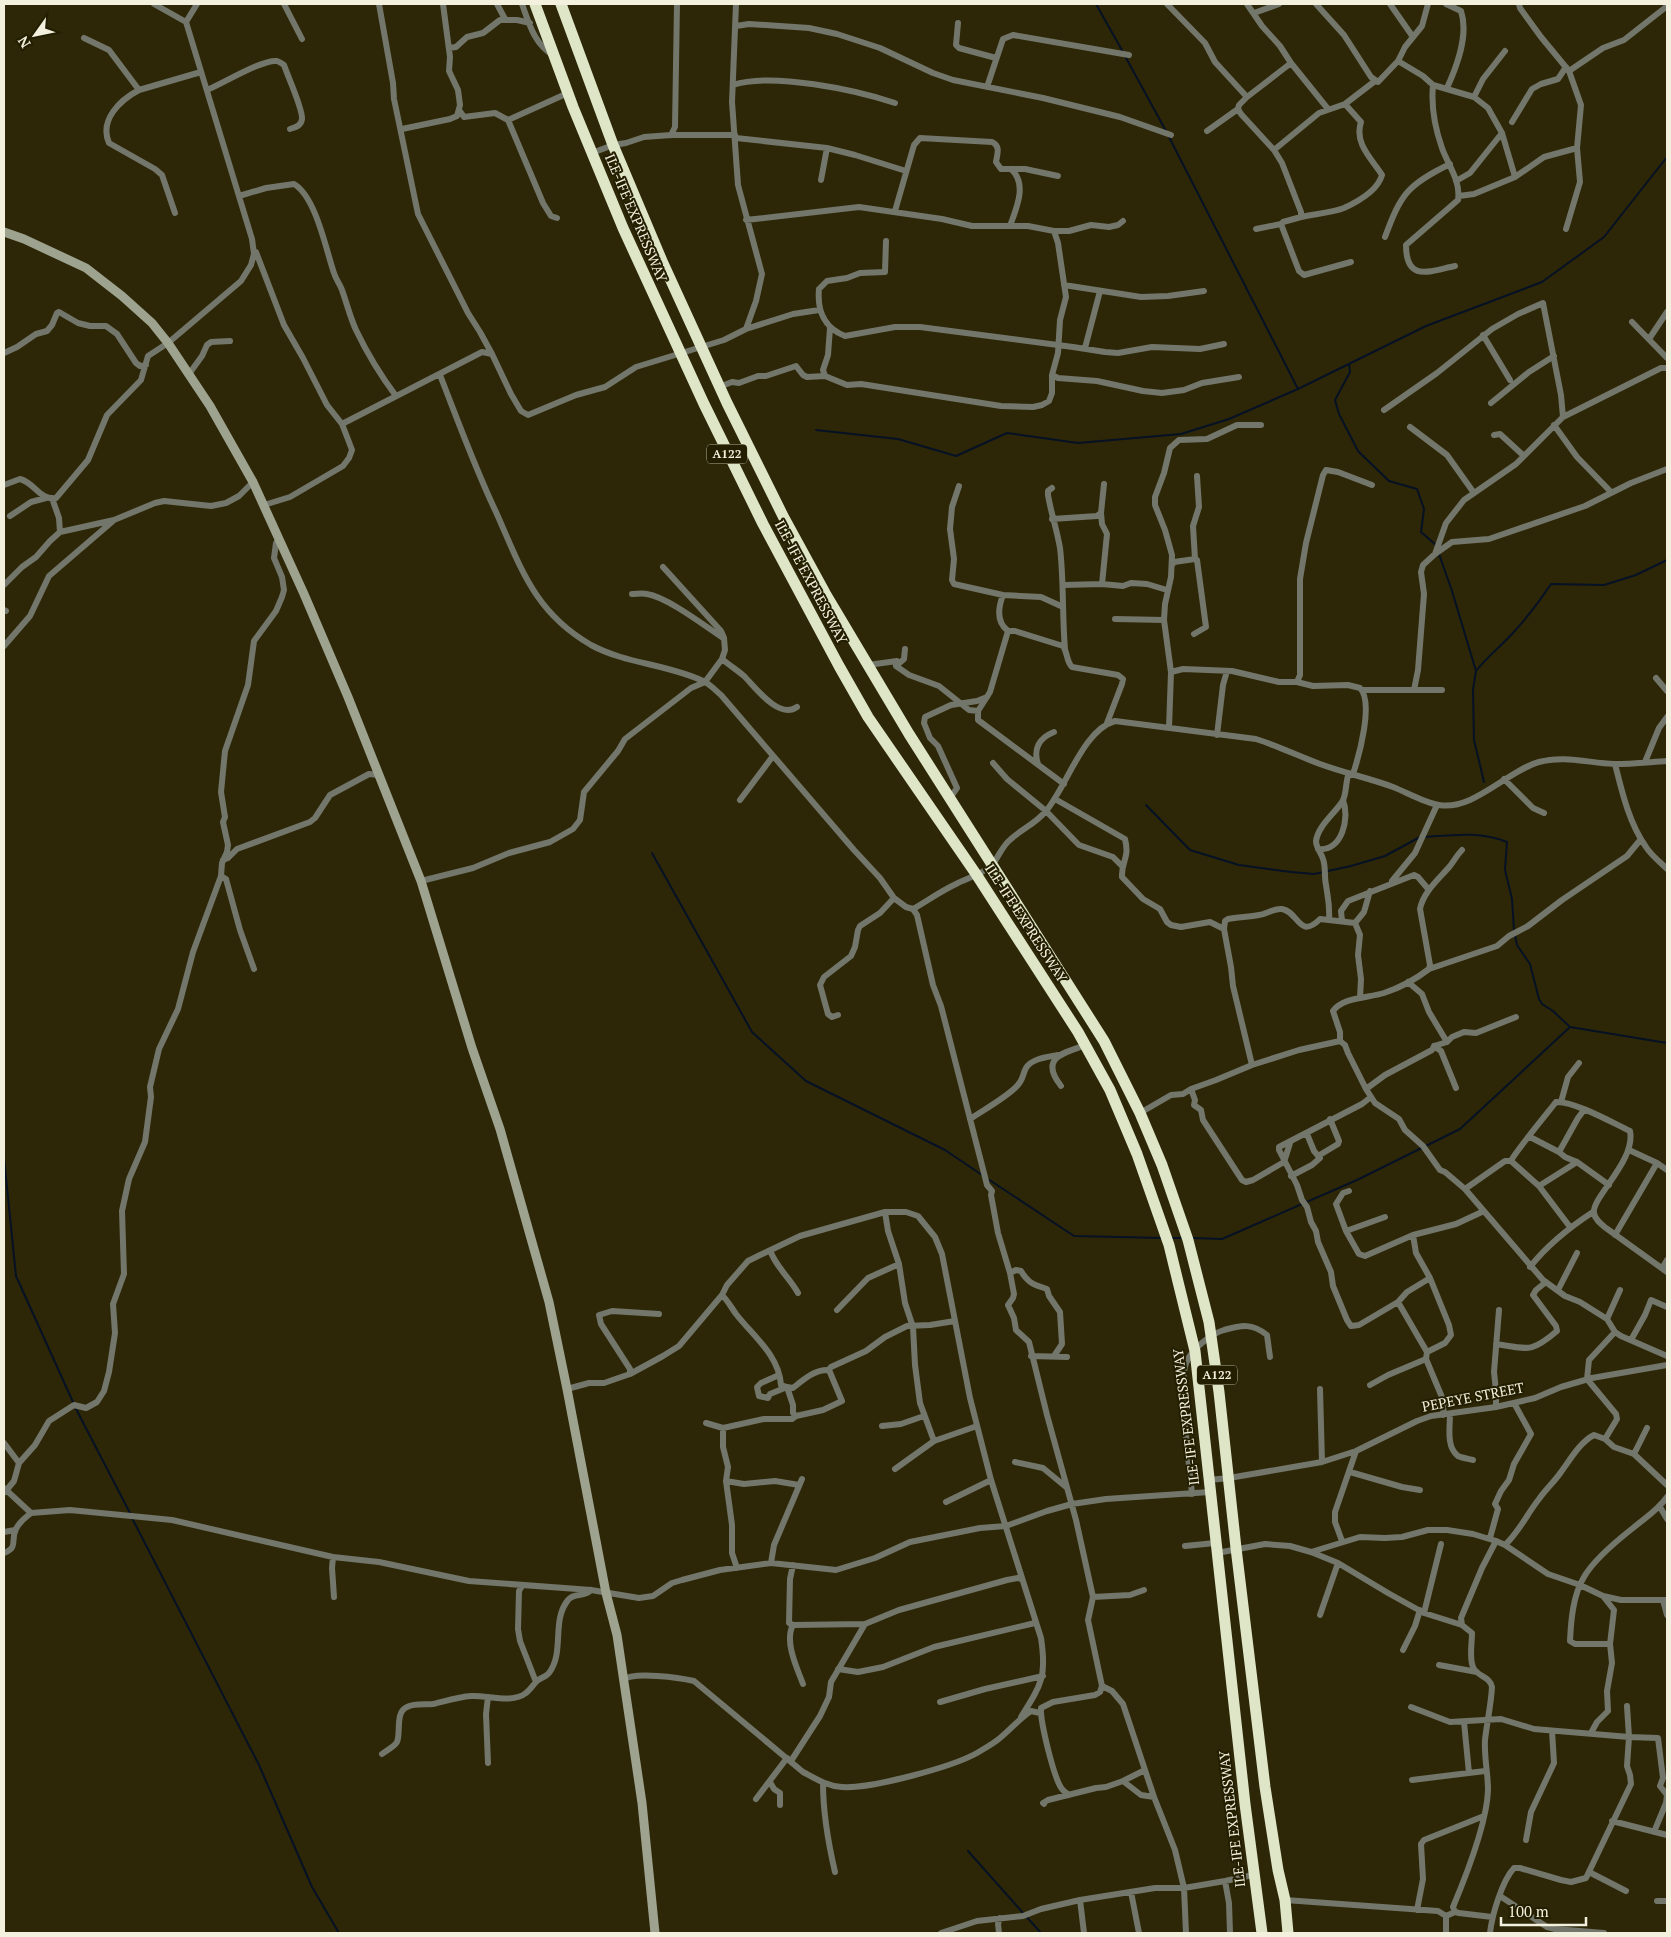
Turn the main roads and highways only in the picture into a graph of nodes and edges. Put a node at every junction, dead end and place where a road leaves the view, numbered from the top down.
1 (535, 4) edge
2 (561, 4) edge
3 (927, 763) junction
4 (910, 775) junction
5 (1104, 1041) junction
6 (1087, 1048) junction
7 (1246, 1627) junction
8 (1225, 1629) junction
9 (1262, 1933) edge
10 (1288, 1933) edge

1 - 4 highway, ILE-IFE EXPRESSWAY / A122
2 - 3 highway, ILE-IFE EXPRESSWAY / A122
3 - 4 highway
3 - 5 highway, ILE-IFE EXPRESSWAY / A122
4 - 6 highway, ILE-IFE EXPRESSWAY / A122
5 - 6 highway
5 - 7 highway, ILE-IFE EXPRESSWAY / A122
6 - 8 highway, ILE-IFE EXPRESSWAY / A122
7 - 8 highway
7 - 10 highway, ILE-IFE EXPRESSWAY / A122
8 - 9 highway, ILE-IFE EXPRESSWAY / A122

